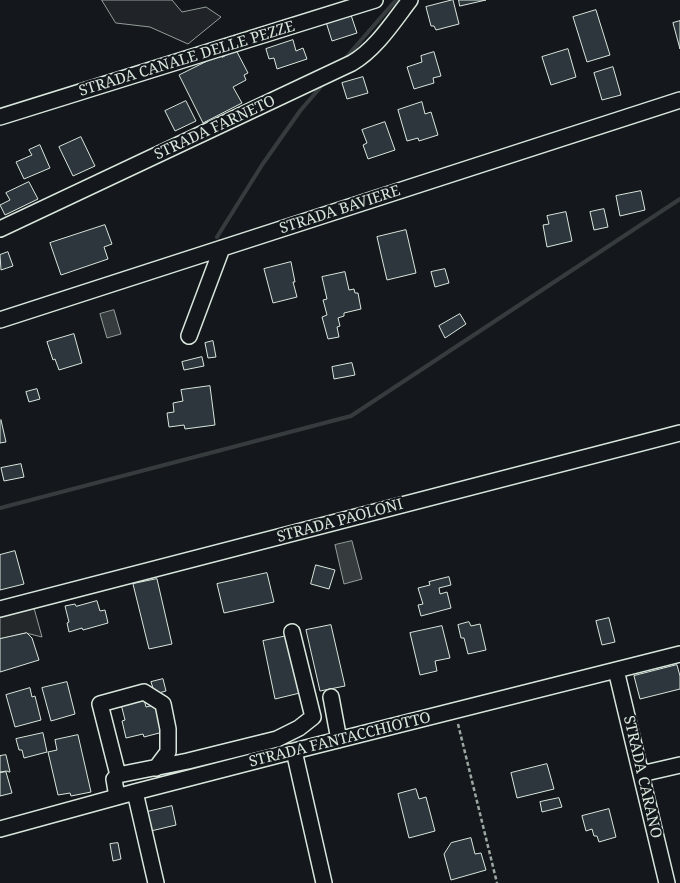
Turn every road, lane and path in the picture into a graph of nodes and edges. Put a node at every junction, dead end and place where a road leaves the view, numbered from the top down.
1 (375, 0) edge
2 (410, 0) edge
3 (680, 100) edge
4 (0, 117) edge
5 (0, 229) edge
6 (222, 248) junction
7 (0, 320) edge
8 (189, 336) dead end
9 (680, 433) edge
10 (0, 609) edge
11 (292, 632) dead end
12 (680, 654) edge
13 (616, 670) junction
14 (330, 698) dead end
15 (455, 711) junction
16 (313, 717) junction
17 (334, 717) junction
18 (339, 740) junction
19 (294, 751) junction
20 (168, 752) junction
21 (180, 763) junction
22 (680, 764) edge
23 (156, 768) junction
24 (641, 774) junction
25 (118, 776) junction
26 (135, 792) junction
27 (117, 797) junction
28 (0, 829) edge
29 (156, 883) edge
30 (324, 883) edge
31 (496, 883) edge
32 (667, 883) edge

1 - 4 street, STRADA CANALE DELLE PEZZE
2 - 5 street, STRADA FARNETO
3 - 6 street, STRADA BAVIERE
6 - 7 street, STRADA BAVIERE
6 - 8 street
9 - 10 street, STRADA PAOLONI
11 - 16 street
12 - 13 street, STRADA FANTACCHIOTTO
13 - 15 street, STRADA FANTACCHIOTTO
13 - 24 street, STRADA CARANO
14 - 17 street
15 - 18 street, STRADA FANTACCHIOTTO
15 - 31 path
16 - 17 street
16 - 21 street
17 - 18 street
18 - 19 street, STRADA FANTACCHIOTTO
19 - 26 street, STRADA FANTACCHIOTTO
19 - 30 street
20 - 21 street
20 - 23 street
20 - 25 street
21 - 23 street
22 - 24 street
23 - 25 street
24 - 32 street, STRADA CARANO
25 - 27 street
26 - 27 street, STRADA FANTACCHIOTTO
26 - 29 street
27 - 28 street, STRADA FANTACCHIOTTO

